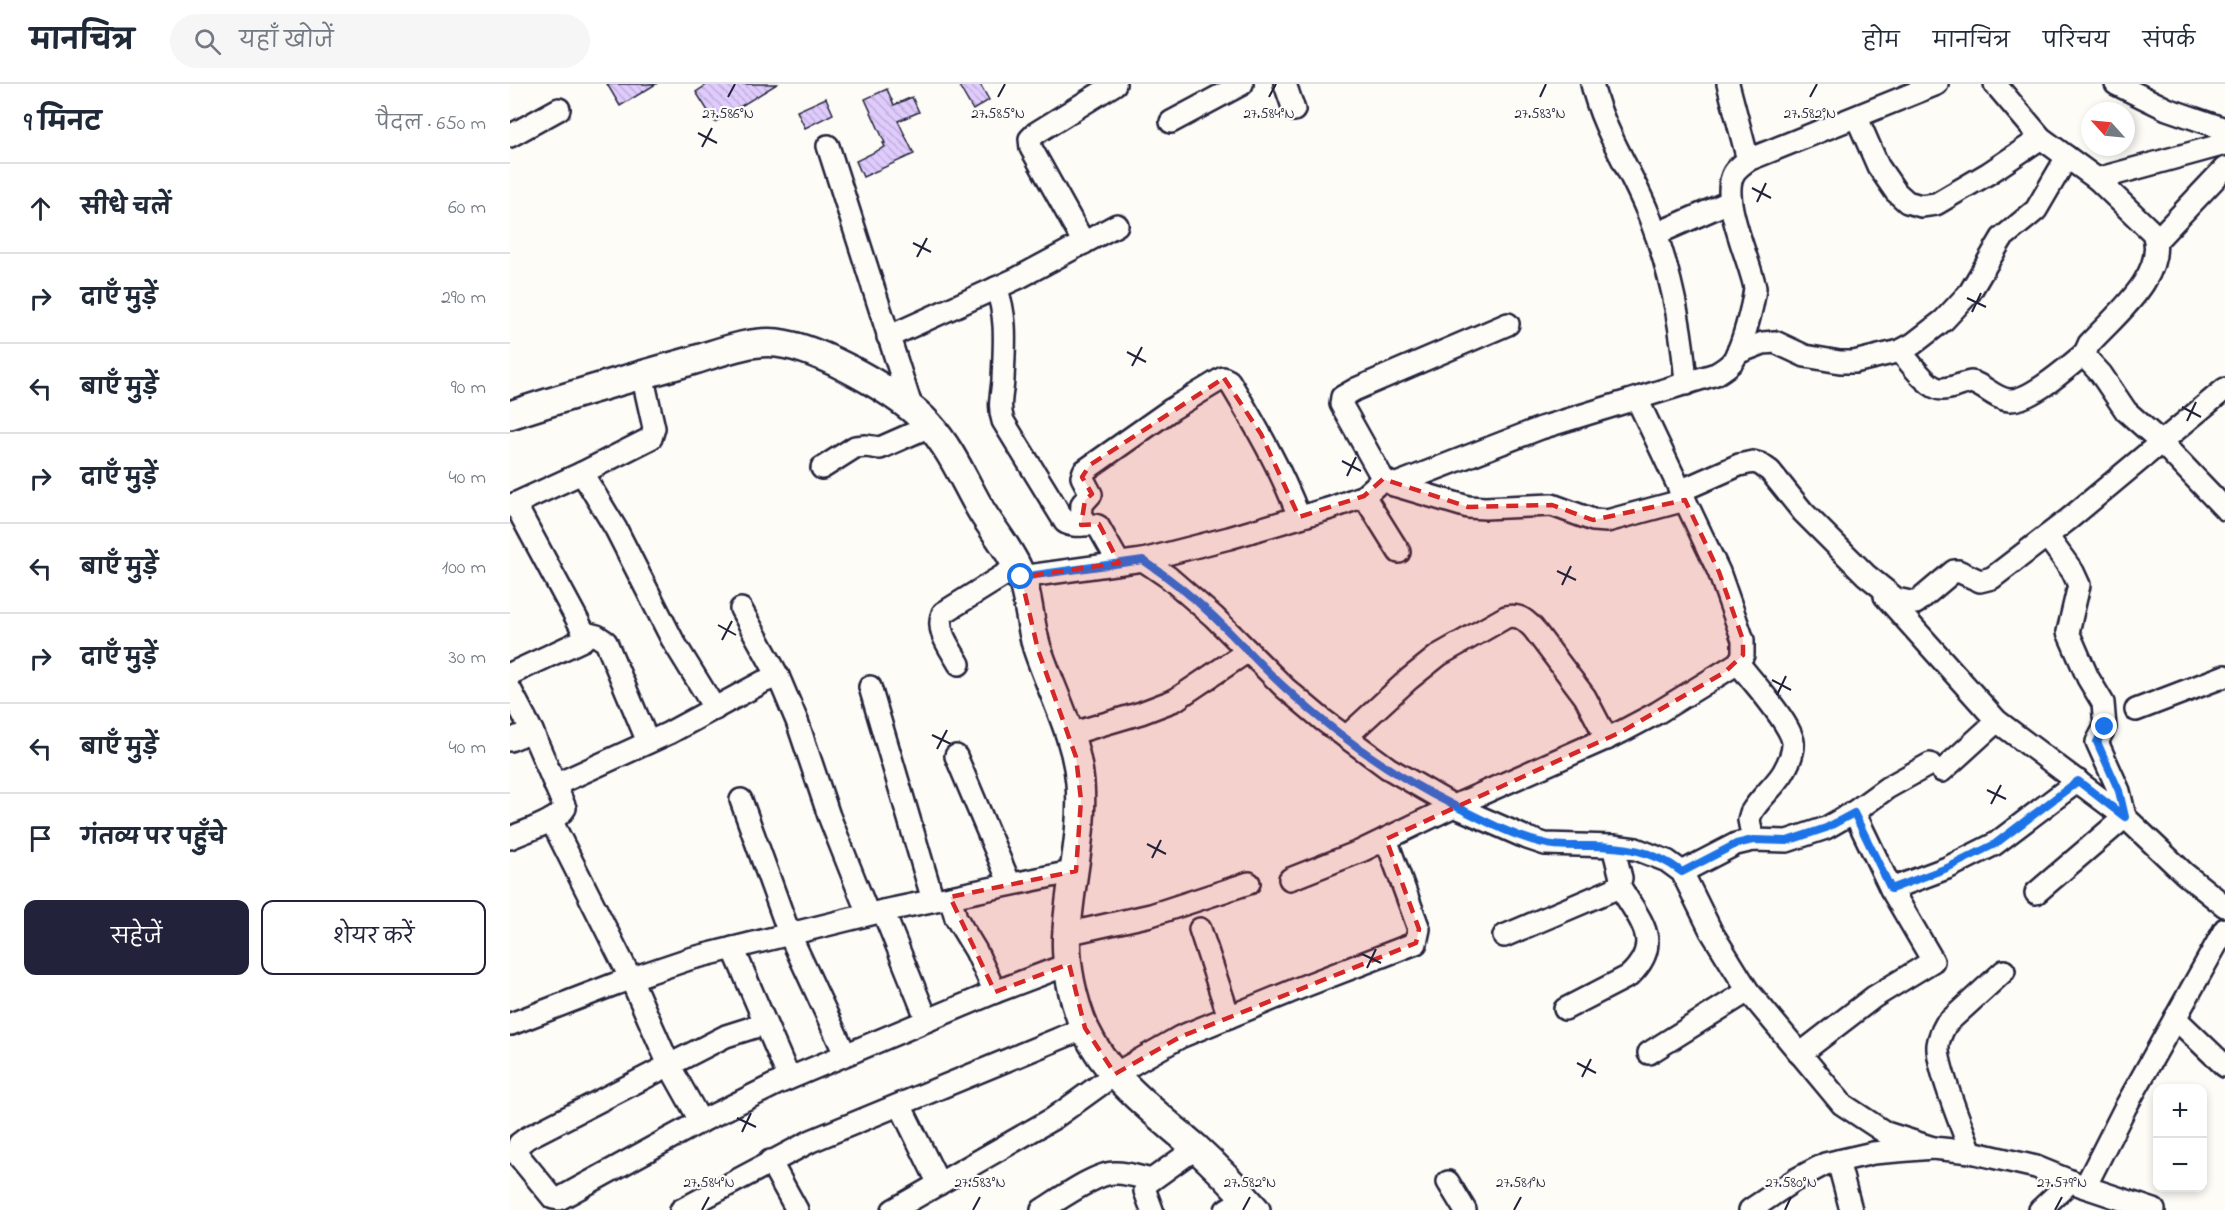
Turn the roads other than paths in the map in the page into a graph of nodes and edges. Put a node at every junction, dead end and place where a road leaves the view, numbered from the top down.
1 (1115, 84) edge
2 (1242, 84) edge
3 (1285, 84) edge
4 (1592, 84) edge
5 (1728, 84) edge
6 (1937, 84) edge
7 (1995, 84) edge
8 (2116, 84) edge
9 (559, 109) dead end
10 (1294, 110) dead end
11 (1857, 118) junction
12 (1171, 122) dead end
13 (2225, 129) edge
14 (510, 136) edge
15 (2041, 138) junction
16 (2225, 144) edge
17 (828, 146) dead end
18 (2067, 157) junction
19 (1748, 160) junction
20 (2225, 168) edge
21 (2097, 179) junction
22 (1730, 202) junction
23 (1117, 225) dead end
24 (1656, 234) junction
25 (2156, 241) junction
26 (1084, 243) junction
27 (996, 288) junction
28 (1508, 324) dead end
29 (888, 337) junction
30 (1899, 351) junction
31 (1737, 353) junction
32 (2085, 353) junction
33 (642, 375) junction
34 (1686, 384) junction
35 (2225, 389) edge
36 (1637, 399) junction
37 (510, 415) edge
38 (921, 418) junction
39 (2161, 442) junction
40 (822, 468) dead end
41 (582, 473) junction
42 (1388, 482) junction
43 (1683, 495) junction
44 (1364, 496) junction
45 (512, 505) edge
46 (2225, 509) edge
47 (1299, 517) junction
48 (1081, 525) junction
49 (2047, 536) junction
50 (1399, 552) dead end
51 (1143, 560) junction
52 (1119, 563) junction
53 (1019, 572) junction
54 (1866, 575) junction
55 (741, 609) dead end
56 (585, 633) junction
57 (1248, 651) junction
58 (1738, 663) junction
59 (960, 664) dead end
60 (510, 674) edge
61 (778, 676) junction
62 (2225, 676) edge
63 (870, 687) dead end
64 (510, 689) edge
65 (715, 709) junction
66 (2136, 710) dead end
67 (1997, 721) junction
68 (532, 732) junction
69 (1070, 734) junction
70 (1346, 737) junction
71 (1607, 739) junction
72 (510, 740) edge
73 (648, 742) junction
74 (956, 756) dead end
75 (2078, 781) junction
76 (555, 785) junction
77 (741, 800) dead end
78 (1454, 806) junction
79 (1854, 813) junction
80 (2125, 817) junction
81 (551, 820) junction
82 (510, 838) edge
83 (1386, 839) junction
84 (1753, 840) junction
85 (1613, 846) junction
86 (1076, 870) junction
87 (1682, 872) junction
88 (1290, 879) dead end
89 (1249, 883) dead end
90 (1010, 884) junction
91 (1619, 885) junction
92 (1891, 889) junction
93 (2036, 893) dead end
94 (941, 899) junction
95 (2225, 906) edge
96 (876, 912) junction
97 (1200, 929) dead end
98 (2225, 929) edge
99 (789, 933) junction
100 (1066, 933) junction
101 (1504, 936) dead end
102 (733, 948) junction
103 (1069, 964) junction
104 (2004, 971) dead end
105 (631, 980) junction
106 (1748, 991) junction
107 (995, 992) junction
108 (1565, 1009) dead end
109 (1229, 1017) junction
110 (2175, 1018) junction
111 (927, 1020) junction
112 (511, 1023) edge
113 (764, 1024) junction
114 (1085, 1028) junction
115 (1649, 1053) dead end
116 (845, 1054) junction
117 (1800, 1054) junction
118 (669, 1065) junction
119 (2225, 1066) edge
120 (1115, 1074) junction
121 (789, 1078) junction
122 (900, 1105) junction
123 (701, 1122) junction
124 (1196, 1148) junction
125 (1933, 1148) junction
126 (1971, 1152) junction
127 (770, 1161) junction
128 (1838, 1161) junction
129 (1151, 1180) junction
130 (1448, 1182) dead end
131 (939, 1184) junction
132 (2078, 1184) junction
133 (2111, 1203) edge
134 (1243, 1206) edge
135 (681, 1210) edge
136 (797, 1210) edge
137 (893, 1210) edge
138 (1042, 1210) edge
139 (1152, 1210) edge
140 (1465, 1210) edge
141 (1750, 1210) edge
142 (1851, 1210) edge
143 (2040, 1210) edge
144 (2154, 1210) edge

1 - 26 street
2 - 12 street
3 - 10 street
4 - 24 street
5 - 19 street
6 - 11 street
7 - 15 street
8 - 13 street
9 - 14 street
11 - 15 street
11 - 19 street
15 - 18 street
16 - 21 street
17 - 29 street
18 - 21 street
18 - 30 street
19 - 22 street
20 - 25 street
21 - 25 street
22 - 24 street
22 - 31 street
23 - 26 street
24 - 34 street
25 - 32 street
26 - 27 street
27 - 29 street
27 - 48 street
28 - 42 street
29 - 38 street
30 - 31 street
30 - 32 street
31 - 34 street
32 - 39 street
33 - 37 main road
33 - 38 main road
33 - 41 street
34 - 36 street
35 - 39 street
36 - 42 street
36 - 43 street
38 - 40 street
38 - 53 main road
39 - 46 street
39 - 49 street
41 - 45 street
41 - 65 street
42 - 43 street
42 - 44 street
43 - 54 street
43 - 58 street
44 - 47 street
44 - 50 street
45 - 56 street
47 - 48 street
47 - 51 street
48 - 52 street
49 - 54 street
49 - 80 street
51 - 52 street
51 - 57 street
52 - 53 street
53 - 59 street
53 - 69 main road
54 - 67 street
55 - 61 street
56 - 60 street
56 - 73 street
57 - 69 street
57 - 70 street
58 - 71 street
58 - 84 street
61 - 65 street
61 - 96 street
62 - 66 street
63 - 94 street
64 - 68 street
65 - 73 street
67 - 75 street
67 - 79 street
68 - 72 street
68 - 76 street
69 - 86 main road
70 - 71 street
70 - 78 street
71 - 78 street
73 - 76 street
74 - 90 street
75 - 80 street
75 - 92 street
76 - 81 street
77 - 99 street
78 - 83 street
78 - 85 street
79 - 84 street
79 - 92 street
80 - 93 street
80 - 95 street
81 - 82 street
81 - 105 street
83 - 88 street
83 - 109 street
84 - 87 street
85 - 87 street
85 - 91 street
86 - 90 street
86 - 100 main road
87 - 106 street
89 - 100 street
90 - 94 street
91 - 101 street
91 - 108 street
92 - 117 street
94 - 96 street
94 - 107 street
96 - 99 street
96 - 111 street
97 - 109 street
98 - 110 street
99 - 102 street
99 - 116 street
100 - 103 main road
102 - 105 street
102 - 113 street
103 - 107 street
103 - 114 main road
104 - 126 street
105 - 112 street
105 - 118 street
106 - 115 street
106 - 117 street
107 - 111 street
109 - 120 street
110 - 119 street
110 - 132 street
111 - 116 street
113 - 118 street
113 - 121 street
114 - 120 main road
114 - 122 street
116 - 121 street
117 - 125 street
118 - 123 street
118 - 123 street
120 - 124 main road
120 - 131 street
121 - 123 street
122 - 127 street
122 - 131 street
124 - 129 street
124 - 134 main road
125 - 126 street
125 - 128 street
126 - 132 street
127 - 135 street
127 - 136 street
128 - 141 street
128 - 142 street
129 - 138 street
129 - 139 street
130 - 140 street
131 - 137 street
132 - 133 street
132 - 143 street
133 - 144 street

